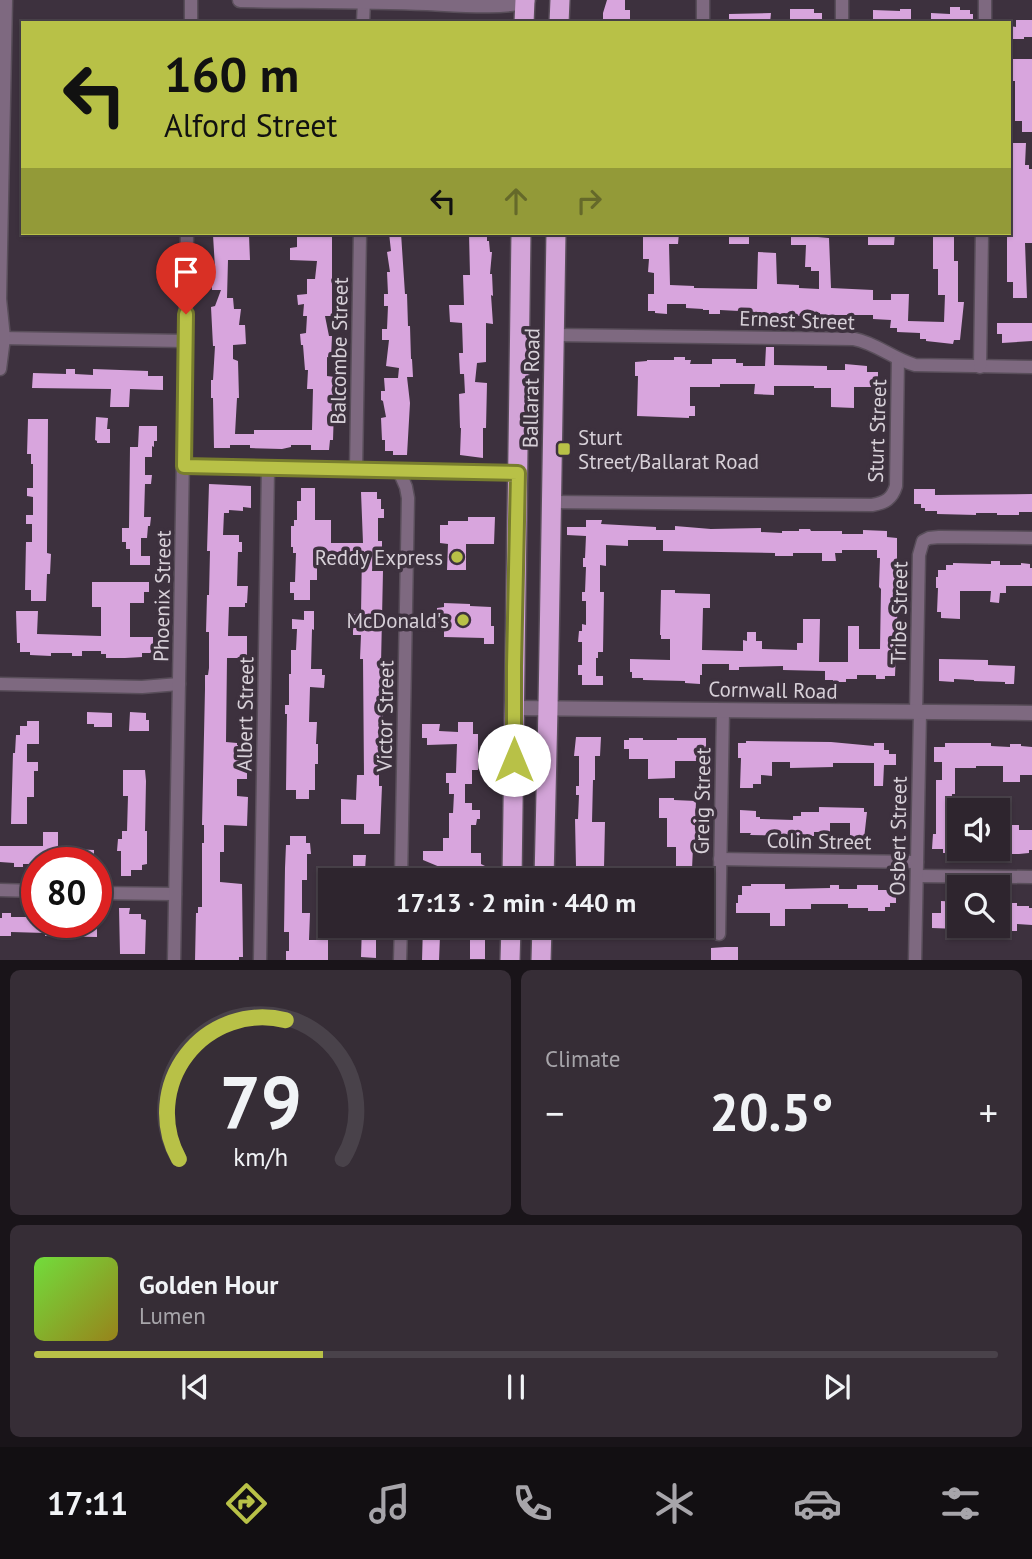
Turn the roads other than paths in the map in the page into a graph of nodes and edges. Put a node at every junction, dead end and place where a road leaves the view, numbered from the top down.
1 (6, 0) edge
2 (191, 0) edge
3 (240, 0) edge
4 (559, 0) edge
5 (703, 0) edge
6 (842, 0) edge
7 (985, 0) edge
8 (364, 1) edge
9 (526, 1) edge
10 (191, 21) edge
11 (363, 21) edge
12 (524, 21) edge
13 (559, 21) edge
14 (703, 21) edge
15 (842, 21) edge
16 (985, 21) edge
17 (187, 235) edge
18 (360, 235) edge
19 (521, 235) edge
20 (556, 235) edge
21 (982, 235) edge
22 (0, 300) edge
23 (555, 335) junction
24 (2, 338) edge
25 (186, 341) junction
26 (898, 359) junction
27 (980, 367) junction
28 (1032, 367) edge
29 (0, 369) edge
30 (184, 466) junction
31 (268, 468) junction
32 (356, 470) junction
33 (399, 471) junction
34 (518, 473) junction
35 (551, 502) junction
36 (1032, 538) edge
37 (0, 684) edge
38 (179, 688) junction
39 (514, 708) junction
40 (548, 708) junction
41 (723, 710) junction
42 (918, 713) junction
43 (1032, 713) edge
44 (720, 859) junction
45 (917, 862) junction
46 (401, 868) edge
47 (512, 868) edge
48 (544, 868) edge
49 (917, 876) junction
50 (1032, 877) edge
51 (0, 890) edge
52 (21, 891) edge
53 (112, 893) edge
54 (175, 894) junction
55 (719, 934) dead end
56 (401, 938) edge
57 (511, 938) edge
58 (542, 938) edge
59 (174, 960) edge
60 (260, 960) edge
61 (400, 960) edge
62 (510, 960) edge
63 (541, 960) edge
64 (915, 960) edge

1 - 22 street
2 - 10 street
3 - 8 street
4 - 13 highway
5 - 14 street
6 - 15 street
7 - 16 street
8 - 9 street
8 - 11 street
9 - 12 highway
17 - 25 street, Phoenix Street
18 - 32 street, Balcombe Street
19 - 34 highway, Ballarat Road
20 - 23 highway, Ballarat Road
21 - 27 street
22 - 24 street
23 - 26 street, Ernest Street
23 - 35 highway, Ballarat Road
24 - 25 street
24 - 29 street
25 - 30 street, Phoenix Street
26 - 27 street, Ernest Street
26 - 35 street, Sturt Street
27 - 28 street, Ernest Street
30 - 31 street
30 - 38 street, Phoenix Street
31 - 32 street
31 - 60 street, Albert Street
32 - 33 street
33 - 34 street
33 - 46 street, Victor Street
34 - 39 highway, Ballarat Road
35 - 40 highway, Ballarat Road
36 - 42 street, Tribe Street
37 - 38 street
38 - 54 street, Phoenix Street
39 - 40 street, Cornwall Road
39 - 47 highway, Ballarat Road
40 - 41 street, Cornwall Road
40 - 48 highway, Ballarat Road
41 - 42 street, Cornwall Road
41 - 44 street, Greig Street
42 - 43 street, Cornwall Road
42 - 45 street, Osbert Street
44 - 45 street, Colin Street
44 - 55 street, Greig Street
45 - 49 street, Osbert Street
49 - 50 street
49 - 64 street, Osbert Street
51 - 52 street
53 - 54 street
54 - 59 street, Phoenix Street
56 - 61 street
57 - 62 highway
58 - 63 highway

